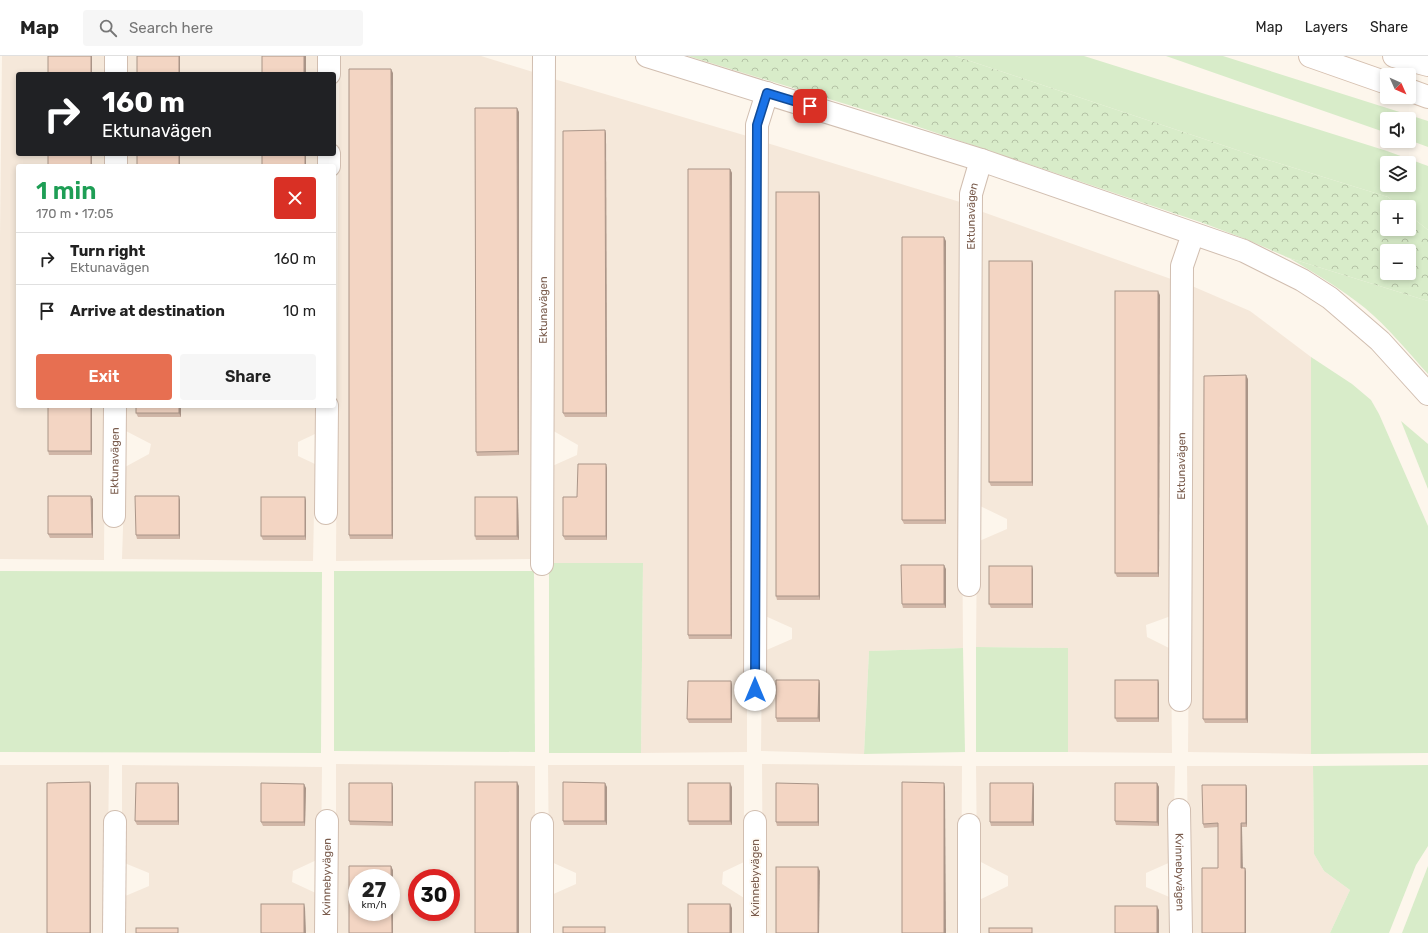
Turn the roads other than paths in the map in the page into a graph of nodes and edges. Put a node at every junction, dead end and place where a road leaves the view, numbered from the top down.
1 (116, 56) edge
2 (330, 56) edge
3 (544, 56) edge
4 (647, 56) edge
5 (1310, 56) edge
6 (1394, 56) edge
7 (1428, 65) edge
8 (116, 72) edge
9 (329, 72) edge
10 (1380, 81) edge
11 (767, 93) junction
12 (1416, 93) edge
13 (1428, 97) edge
14 (981, 160) junction
15 (1193, 234) junction
16 (1428, 394) edge
17 (115, 408) edge
18 (327, 408) edge
19 (326, 513) dead end
20 (114, 516) dead end
21 (542, 564) dead end
22 (969, 585) dead end
23 (755, 690) dead end
24 (1180, 700) dead end
25 (1179, 810) dead end
26 (327, 821) dead end
27 (115, 822) dead end
28 (755, 822) dead end
29 (542, 824) dead end
30 (969, 824) dead end
31 (114, 933) edge
32 (326, 933) edge
33 (542, 933) edge
34 (755, 933) edge
35 (969, 933) edge
36 (1181, 933) edge

1 - 8 street
2 - 9 street
3 - 21 street, Ektunavägen
4 - 11 street
5 - 10 street
6 - 7 street
11 - 14 street
11 - 23 street
12 - 13 street
14 - 15 street
14 - 22 street, Ektunavägen
15 - 16 street
15 - 24 street, Ektunavägen
17 - 20 street, Ektunavägen
18 - 19 street
25 - 36 street, Kvinnebyvägen
26 - 32 street, Kvinnebyvägen
27 - 31 street
28 - 34 street, Kvinnebyvägen
29 - 33 street
30 - 35 street

